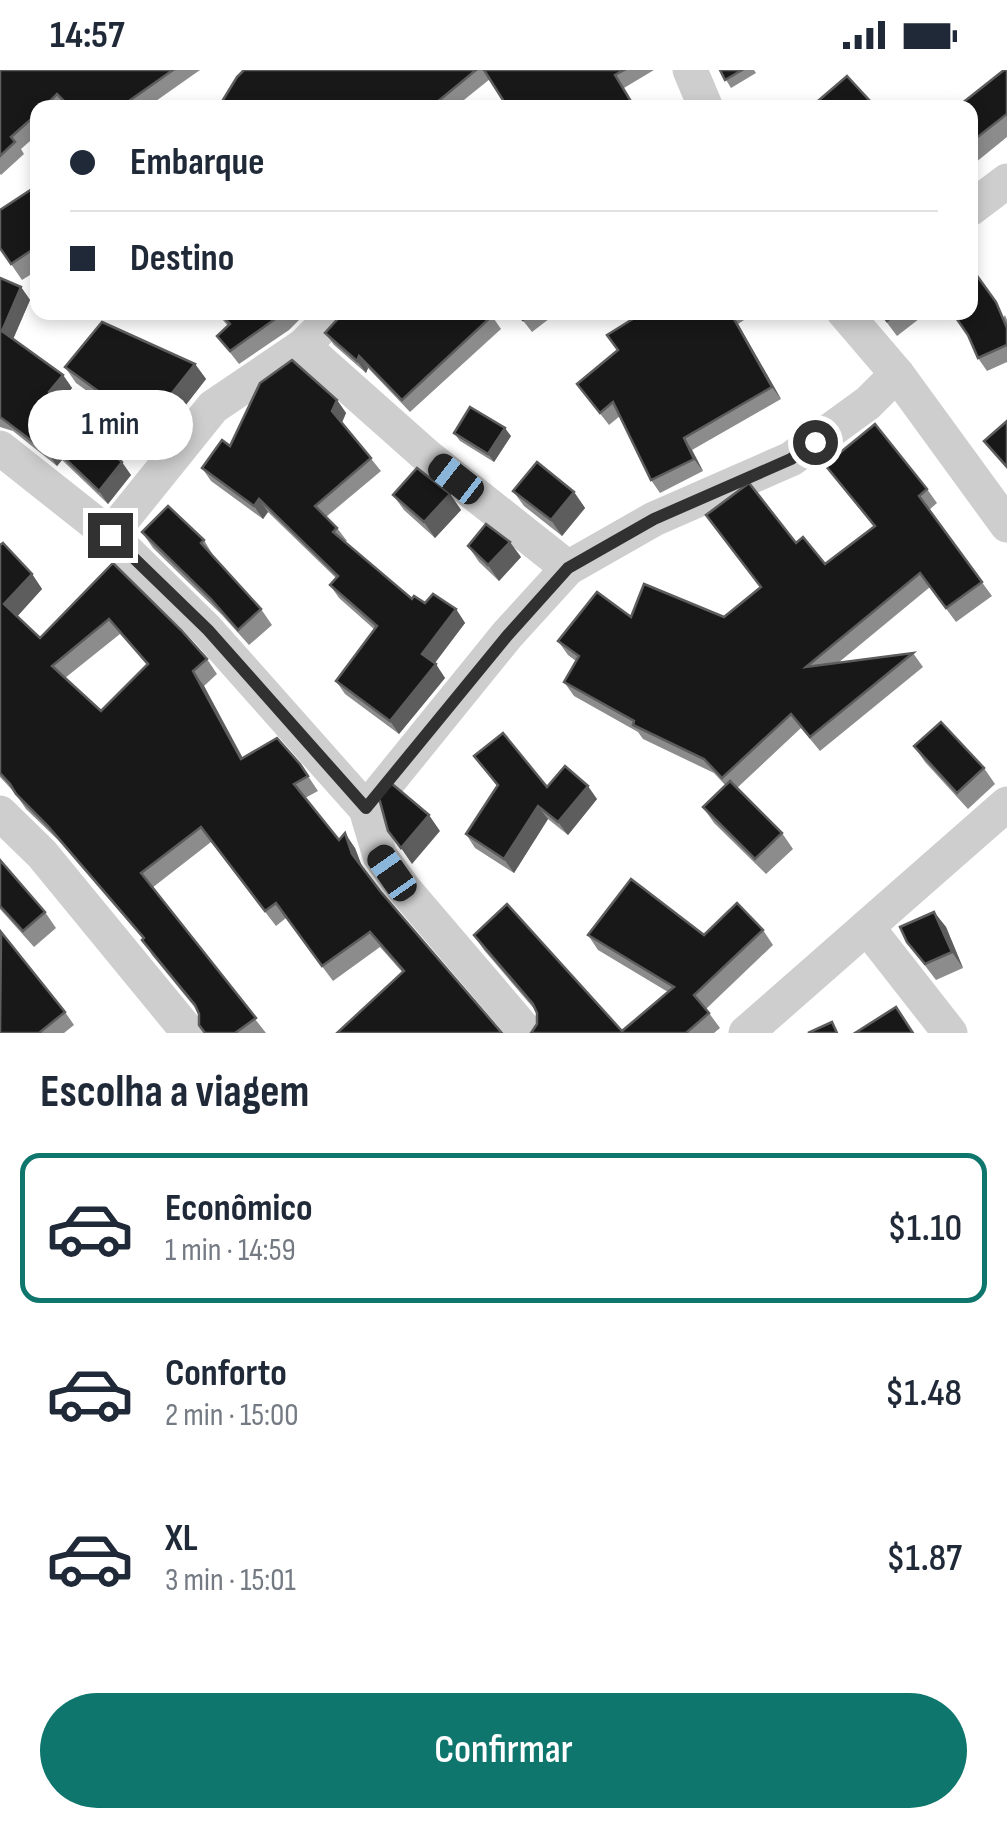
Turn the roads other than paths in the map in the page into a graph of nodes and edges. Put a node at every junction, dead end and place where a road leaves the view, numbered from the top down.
1 (690, 70) edge
2 (703, 100) edge
3 (1007, 181) edge
4 (978, 202) edge
5 (329, 320) edge
6 (851, 320) edge
7 (303, 346) junction
8 (896, 374) junction
9 (0, 448) edge
10 (1007, 525) edge
11 (110, 535) junction
12 (568, 568) junction
13 (1007, 804) edge
14 (366, 808) junction
15 (0, 813) edge
16 (867, 927) junction
17 (188, 1033) edge
18 (527, 1033) edge
19 (746, 1033) edge
20 (950, 1033) edge

1 - 2 street
3 - 4 street
5 - 7 street
6 - 8 street
7 - 11 street
7 - 12 street
8 - 10 street
8 - 12 street
9 - 11 street
11 - 14 street
12 - 14 street
13 - 16 street
14 - 18 street
15 - 17 street
16 - 19 street
16 - 20 street

